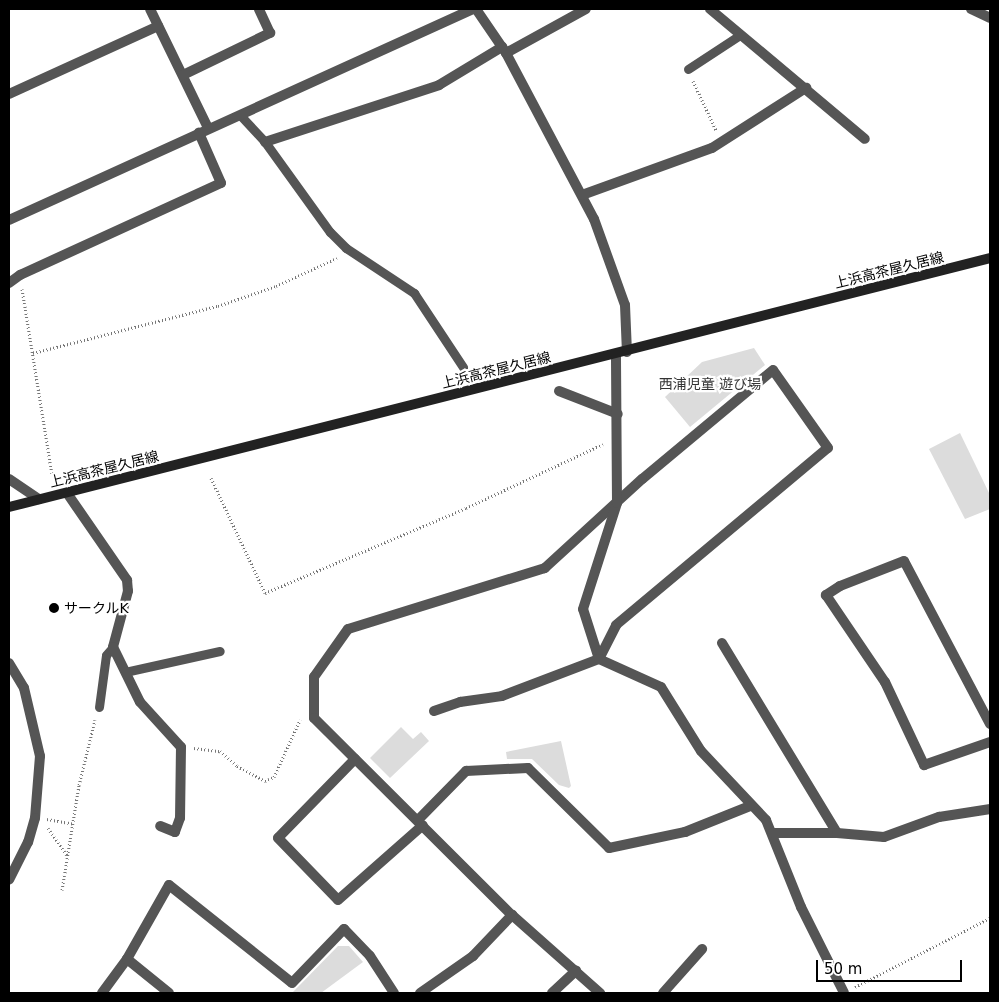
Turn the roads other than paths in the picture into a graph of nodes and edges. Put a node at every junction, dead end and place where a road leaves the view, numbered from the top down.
1 (150, 9) edge
2 (259, 9) edge
3 (474, 9) edge
4 (586, 9) edge
5 (710, 9) edge
6 (971, 9) edge
7 (990, 18) edge
8 (158, 26) junction
9 (740, 35) junction
10 (504, 50) junction
11 (688, 69) road end
12 (182, 75) junction
13 (806, 88) junction
14 (9, 94) edge
15 (240, 115) junction
16 (204, 130) junction
17 (865, 139) dead end
18 (265, 142) junction
19 (582, 195) junction
20 (9, 220) edge
21 (990, 258) edge
22 (9, 282) edge
23 (622, 353) junction
24 (463, 367) dead end
25 (559, 391) dead end
26 (618, 414) junction
27 (9, 479) edge
28 (67, 493) junction
29 (39, 499) junction
30 (617, 503) junction
31 (9, 507) edge
32 (722, 644) dead end
33 (113, 646) junction
34 (220, 651) dead end
35 (599, 659) junction
36 (11, 669) edge
37 (125, 672) junction
38 (98, 707) road end
39 (434, 712) dead end
40 (990, 724) edge
41 (990, 742) edge
42 (355, 759) junction
43 (750, 806) junction
44 (990, 809) edge
45 (420, 823) junction
46 (160, 826) dead end
47 (772, 833) junction
48 (837, 833) junction
49 (9, 880) edge
50 (512, 915) junction
51 (702, 949) dead end
52 (127, 960) junction
53 (576, 972) junction
54 (102, 993) edge
55 (169, 993) edge
56 (394, 993) edge
57 (420, 993) edge
58 (552, 993) edge
59 (600, 993) edge
60 (663, 993) edge
61 (844, 993) edge

1 - 8 street
2 - 12 street
3 - 10 street
3 - 15 street
4 - 10 street
5 - 9 street
6 - 7 street
8 - 12 street
8 - 14 street
9 - 11 lane
9 - 13 street
10 - 18 street
10 - 19 street
12 - 16 street
13 - 17 street
13 - 19 street
15 - 16 street
15 - 18 lane
16 - 20 street
16 - 22 street
18 - 24 lane
19 - 23 street
21 - 23 main road, 上浜高茶屋久居線
23 - 26 street
23 - 28 main road, 上浜高茶屋久居線
25 - 26 street
26 - 30 street
27 - 29 street
28 - 29 main road, 上浜高茶屋久居線
28 - 33 street
29 - 31 main road, 上浜高茶屋久居線
30 - 35 street
30 - 35 street
30 - 42 street
32 - 48 street
33 - 37 street
33 - 38 lane
34 - 37 lane
35 - 39 street
35 - 43 street
36 - 49 street
37 - 46 street
40 - 41 street
42 - 45 street
42 - 45 street
43 - 45 street
43 - 47 street
44 - 48 street
45 - 50 street
47 - 48 street
47 - 61 street
50 - 53 street
50 - 57 street
51 - 60 street
52 - 54 street
52 - 55 street
52 - 56 street
53 - 58 street
53 - 59 street

